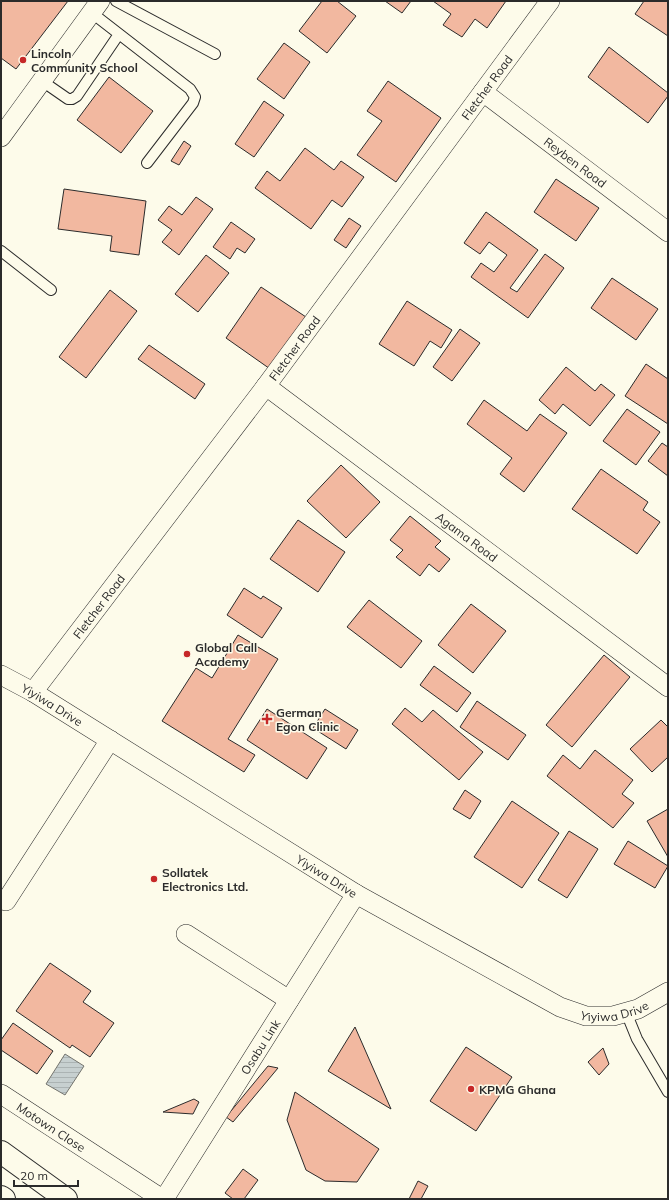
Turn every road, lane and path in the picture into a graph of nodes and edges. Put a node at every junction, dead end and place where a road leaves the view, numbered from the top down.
1 (116, 1) edge
2 (550, 1) edge
3 (96, 7) edge
4 (119, 34) junction
5 (215, 54) dead end
6 (42, 81) junction
7 (483, 92) junction
8 (1, 137) edge
9 (147, 163) dead end
10 (668, 232) edge
11 (1, 251) edge
12 (51, 290) dead end
13 (266, 386) junction
14 (1, 675) edge
15 (668, 687) edge
16 (33, 692) junction
17 (110, 740) junction
18 (356, 894) junction
19 (6, 900) dead end
20 (186, 934) dead end
21 (668, 992) edge
22 (289, 1000) junction
23 (626, 1012) junction
24 (668, 1092) edge
25 (1, 1094) edge
26 (1, 1152) edge
27 (1, 1197) edge
28 (4, 1199) edge
29 (66, 1199) edge
30 (163, 1199) edge

1 - 5 lane
2 - 7 street, Fletcher Road
3 - 4 lane
3 - 6 street
4 - 6 lane
4 - 9 lane
6 - 8 street
7 - 10 street, Reyben Road
7 - 13 street, Fletcher Road
11 - 12 lane
13 - 15 street, Agama Road
13 - 16 street, Fletcher Road
14 - 16 street, Yiyiwa Drive
16 - 17 street, Yiyiwa Drive
17 - 18 street, Yiyiwa Drive
17 - 19 street
18 - 22 street, Osabu Link
18 - 23 street, Yiyiwa Drive
20 - 22 street
21 - 23 street, Yiyiwa Drive
22 - 30 street, Osabu Link
23 - 24 lane
25 - 30 street, Motown Close
26 - 29 main road
27 - 28 main road

